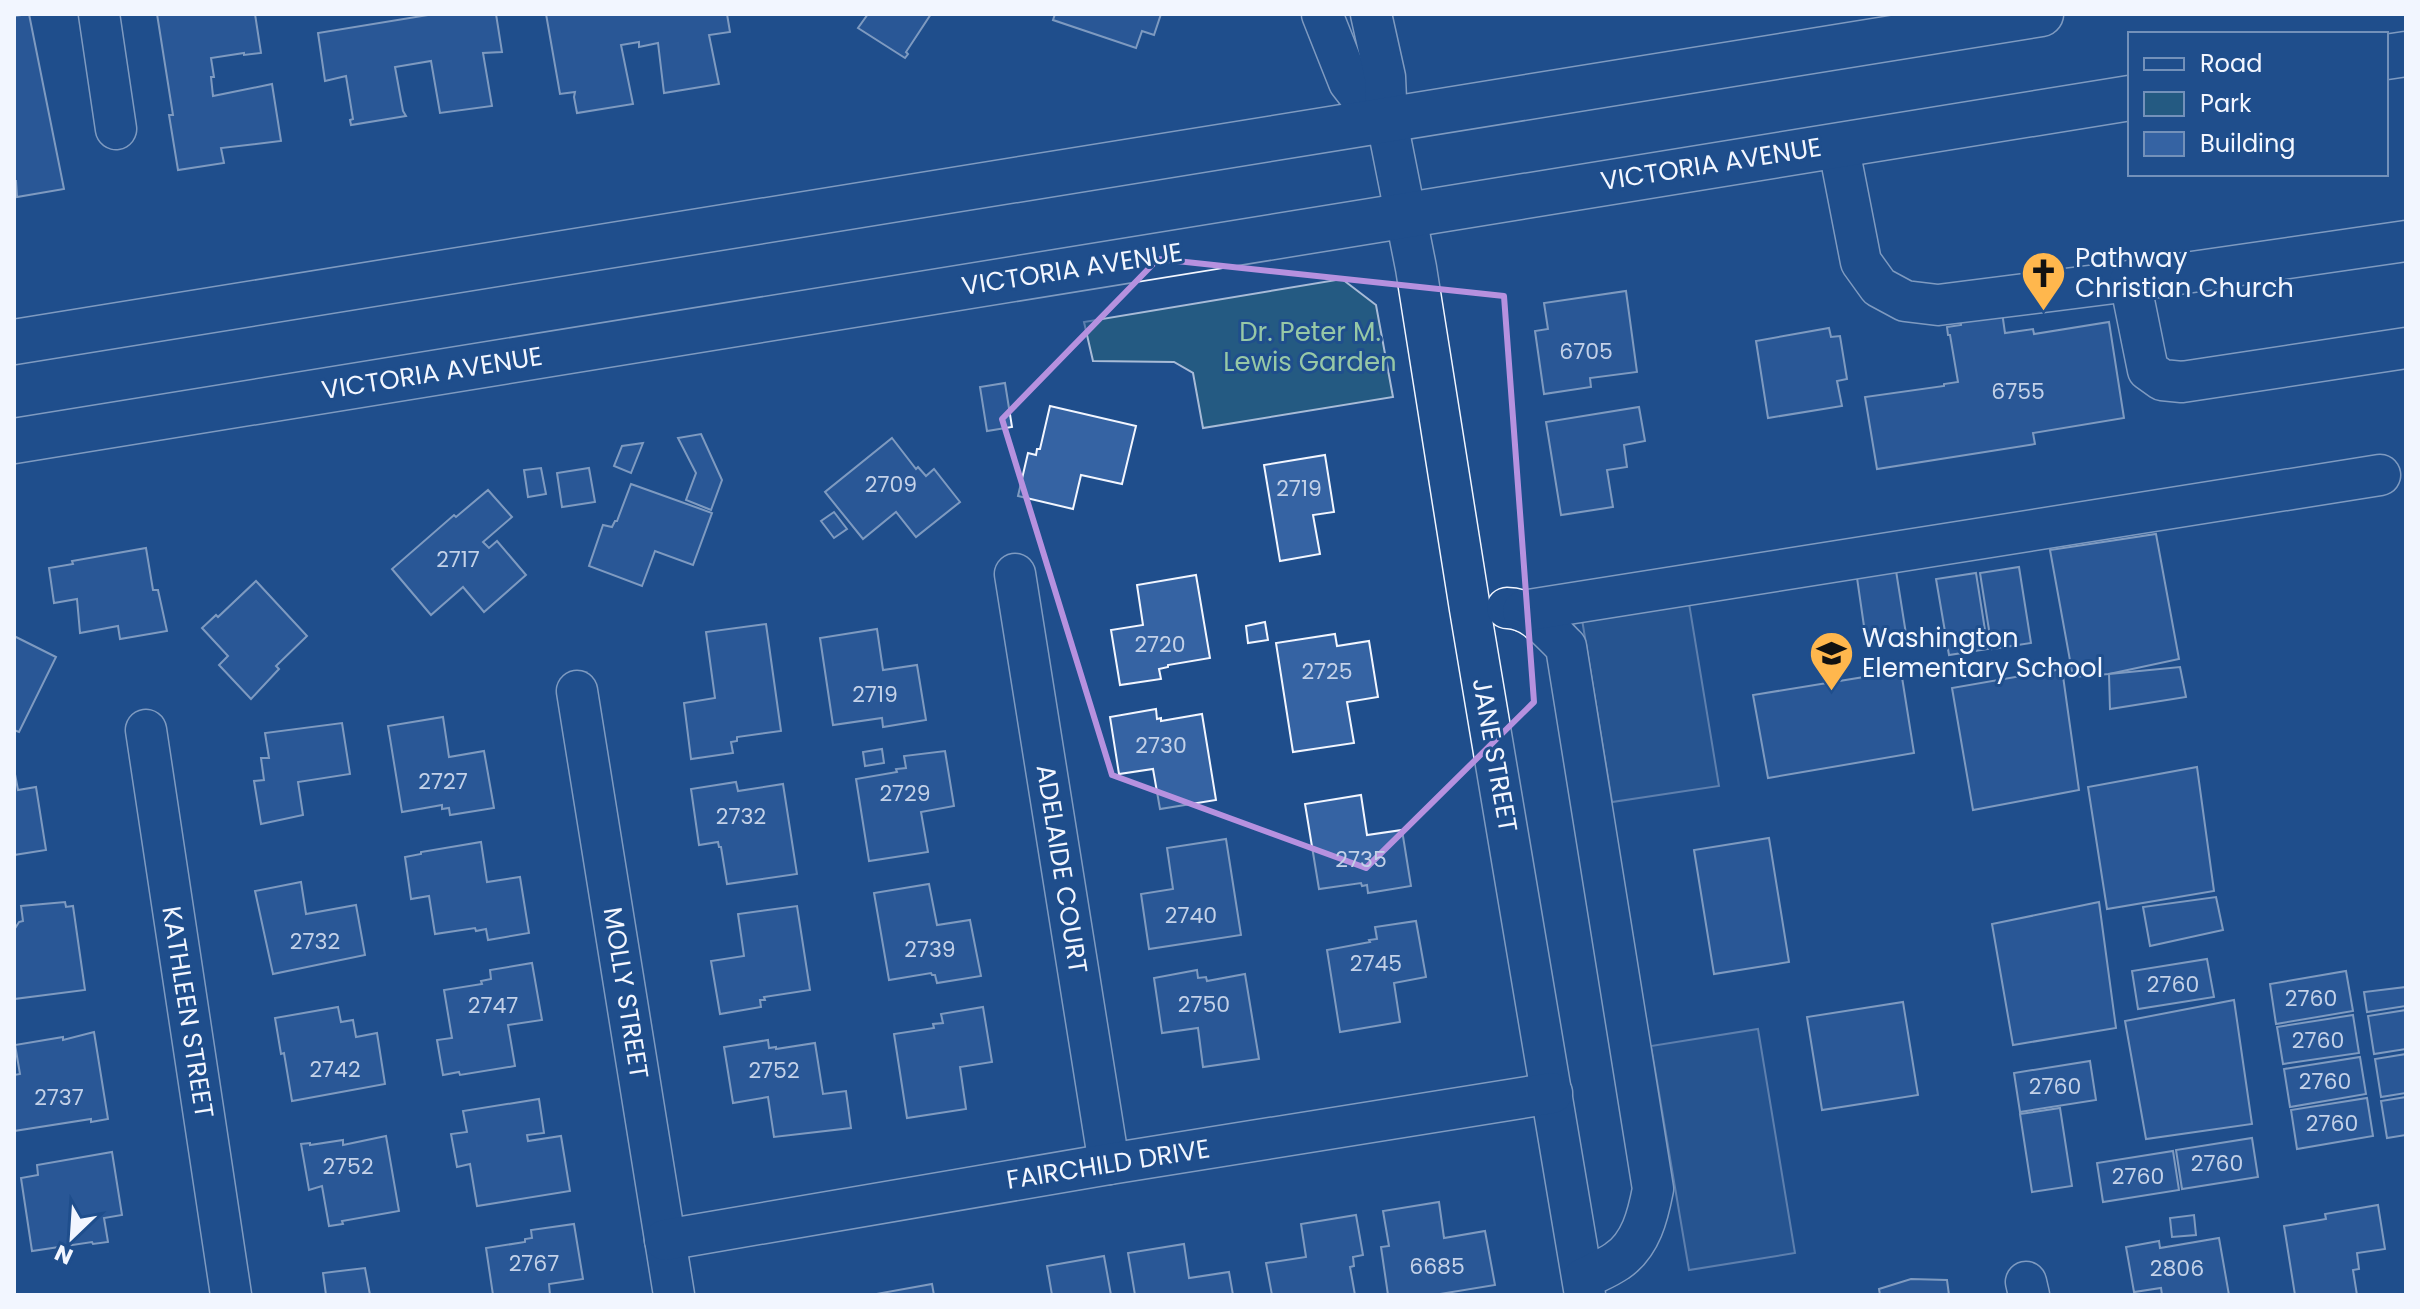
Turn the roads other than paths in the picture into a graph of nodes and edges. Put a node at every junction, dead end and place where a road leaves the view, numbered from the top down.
1 (99, 14) edge
2 (1322, 14) edge
3 (1371, 14) edge
4 (2041, 14) edge
5 (2128, 98) edge
6 (1387, 122) junction
7 (116, 129) dead end
8 (1838, 144) junction
9 (1406, 214) junction
10 (2406, 241) edge
11 (2130, 281) junction
12 (14, 342) edge
13 (2406, 348) edge
14 (14, 441) edge
15 (2380, 475) dead end
16 (1015, 574) dead end
17 (1470, 609) junction
18 (1523, 611) junction
19 (577, 691) dead end
20 (146, 730) dead end
21 (1552, 1093) junction
22 (1109, 1164) junction
23 (665, 1240) junction
24 (1584, 1287) edge
25 (231, 1295) edge
26 (674, 1295) edge

1 - 7 street
2 - 6 street
3 - 6 street, JANE STREET
4 - 6 main road
5 - 8 main road, VICTORIA AVENUE
6 - 9 street, JANE STREET
6 - 12 main road
8 - 9 main road, VICTORIA AVENUE
8 - 11 street
9 - 14 main road, VICTORIA AVENUE
9 - 17 street, JANE STREET
10 - 11 street
11 - 13 street
15 - 18 street
16 - 22 street, ADELAIDE COURT
17 - 18 street
17 - 21 street, JANE STREET
18 - 24 street
19 - 23 street, MOLLY STREET
20 - 25 street, KATHLEEN STREET
21 - 22 street, FAIRCHILD DRIVE
21 - 24 street, JANE STREET
22 - 23 street, FAIRCHILD DRIVE
23 - 26 street, MOLLY STREET

